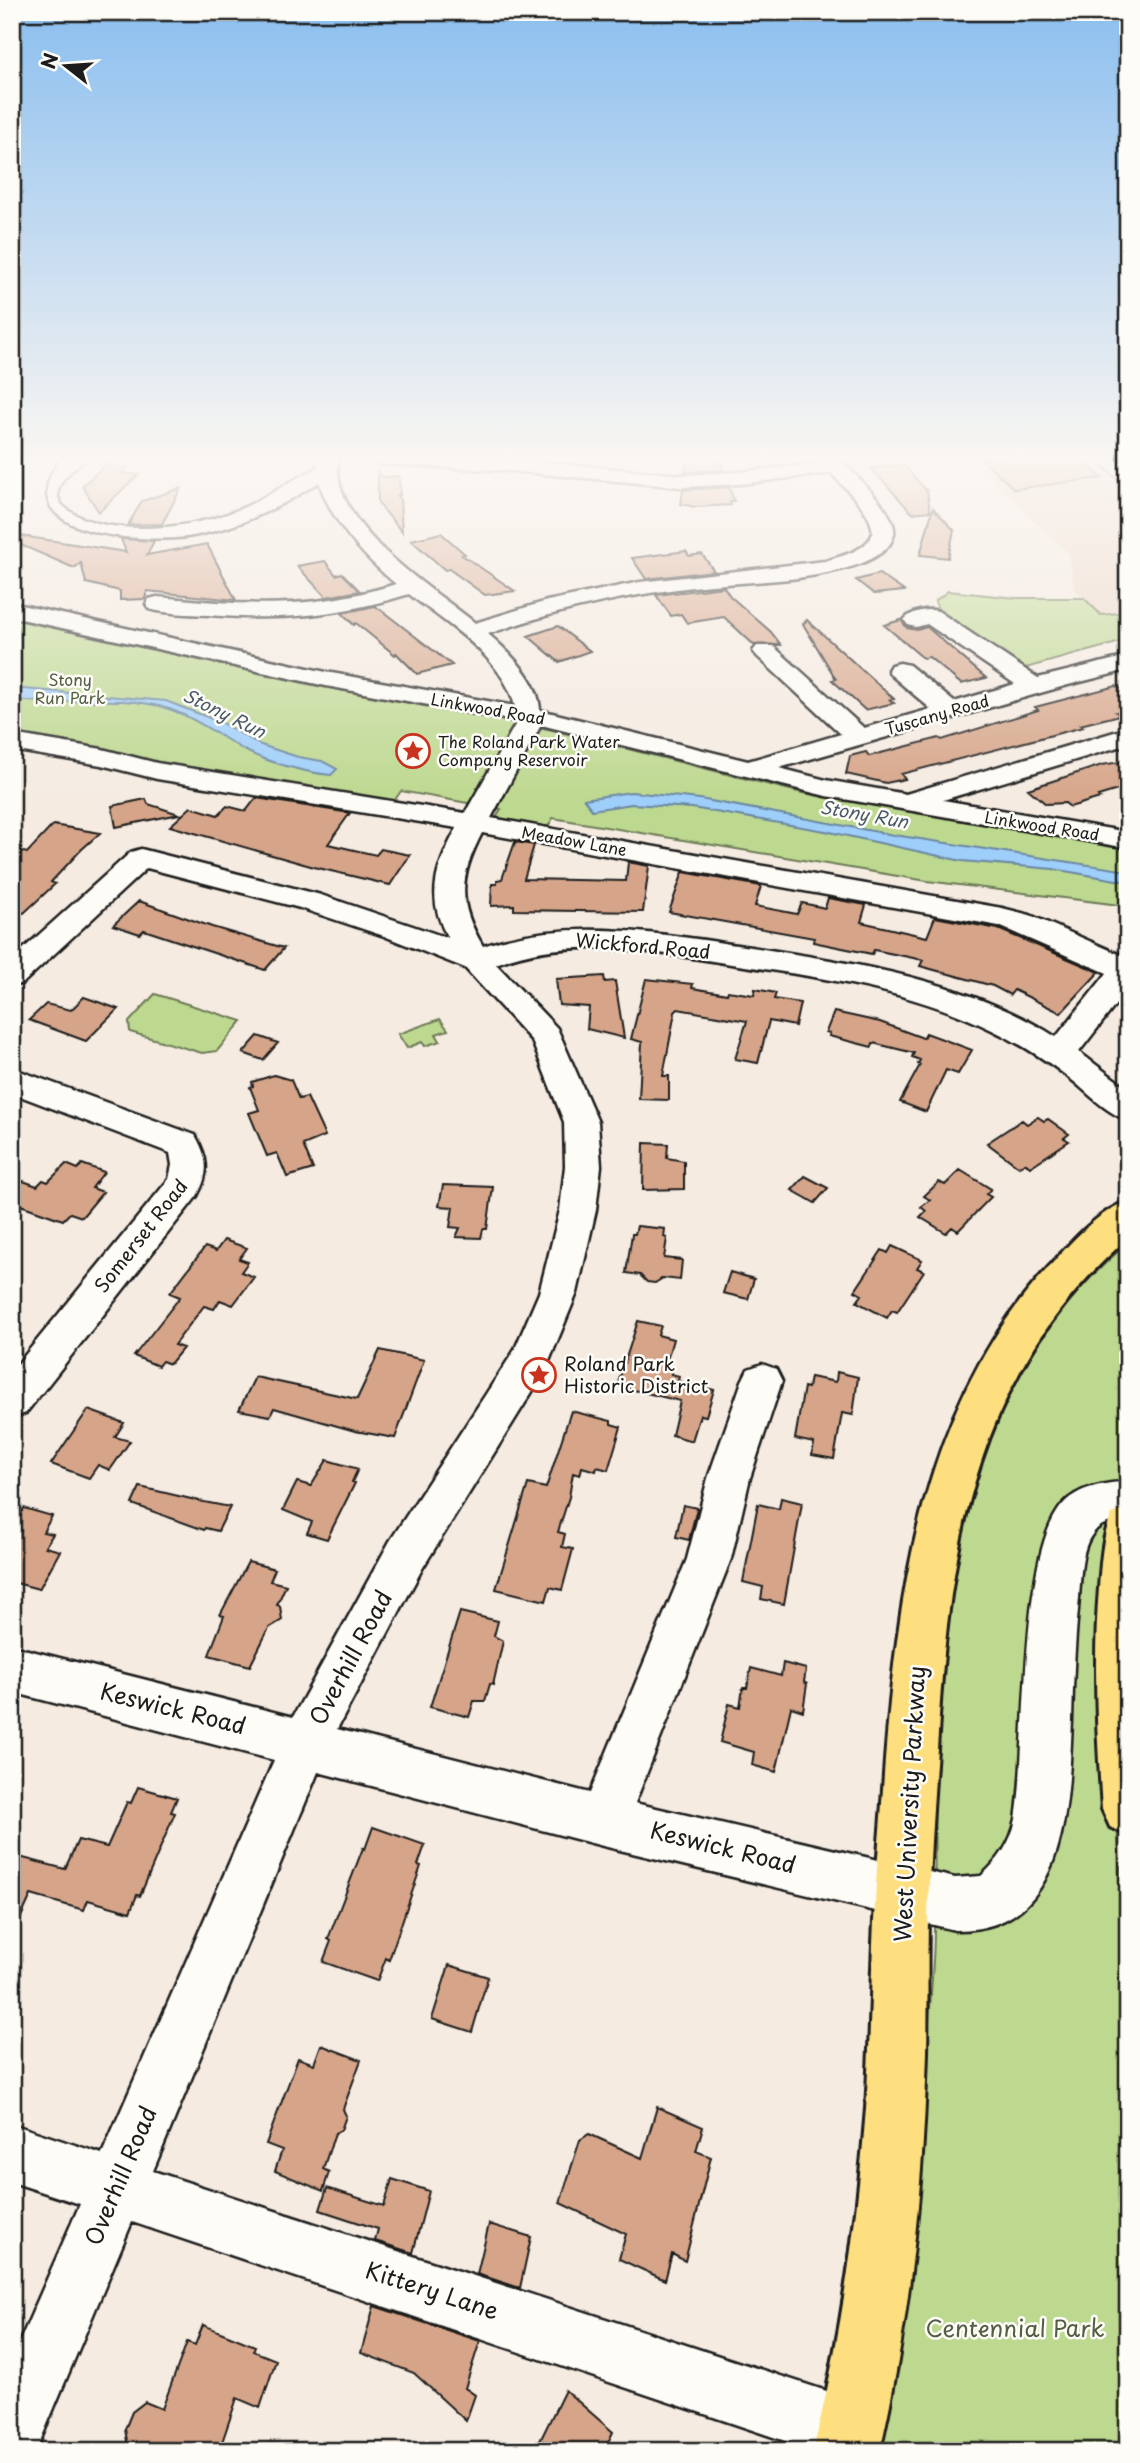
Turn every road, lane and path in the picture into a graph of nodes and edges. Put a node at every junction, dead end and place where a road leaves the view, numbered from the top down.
1 (398, 573) edge
2 (765, 573) edge
3 (412, 586) junction
4 (157, 604) dead end
5 (12, 610) edge
6 (916, 620) dead end
7 (471, 632) junction
8 (765, 651) dead end
9 (1128, 663) edge
10 (900, 670) dead end
11 (1035, 687) junction
12 (949, 711) junction
13 (529, 716) junction
14 (1128, 736) edge
15 (859, 737) junction
16 (12, 742) edge
17 (747, 769) junction
18 (904, 803) junction
19 (473, 822) junction
20 (1122, 832) edge
21 (449, 913) junction
22 (402, 932) junction
23 (476, 961) junction
24 (1127, 969) edge
25 (12, 976) edge
26 (1060, 1054) junction
27 (12, 1080) edge
28 (1128, 1108) edge
29 (1128, 1216) edge
30 (762, 1381) dead end
31 (12, 1401) edge
32 (1128, 1501) edge
33 (1128, 1529) edge
34 (12, 1669) edge
35 (307, 1743) junction
36 (1128, 1809) edge
37 (603, 1821) junction
38 (903, 1892) junction
39 (12, 2154) edge
40 (117, 2186) junction
41 (12, 2433) edge
42 (849, 2441) edge

1 - 3 street
2 - 7 street
3 - 4 street
3 - 7 street
5 - 13 street, Linkwood Road
6 - 11 street
7 - 13 street
8 - 15 street
9 - 11 street, Tuscany Road
10 - 12 street
11 - 12 street, Tuscany Road
12 - 15 street, Tuscany Road
13 - 17 street, Linkwood Road
13 - 19 street
14 - 18 street
15 - 17 street, Tuscany Road
16 - 19 street, Meadow Lane
17 - 18 street, Linkwood Road
18 - 20 street, Linkwood Road
19 - 21 street
19 - 24 street, Meadow Lane
21 - 22 street
21 - 23 street, Overhill Road
22 - 23 street
22 - 25 street
23 - 26 street, Wickford Road
23 - 35 street, Overhill Road
24 - 26 street
26 - 28 street, Wickford Road
27 - 31 street, Somerset Road
29 - 38 main road, West University Parkway
30 - 37 street
32 - 38 street, Keswick Road
33 - 36 main road
34 - 35 street, Keswick Road
35 - 37 street, Keswick Road
35 - 40 street, Overhill Road
37 - 38 street, Keswick Road
38 - 42 main road, West University Parkway
39 - 40 street, Kittery Lane
40 - 41 street, Overhill Road
40 - 42 street, Kittery Lane

